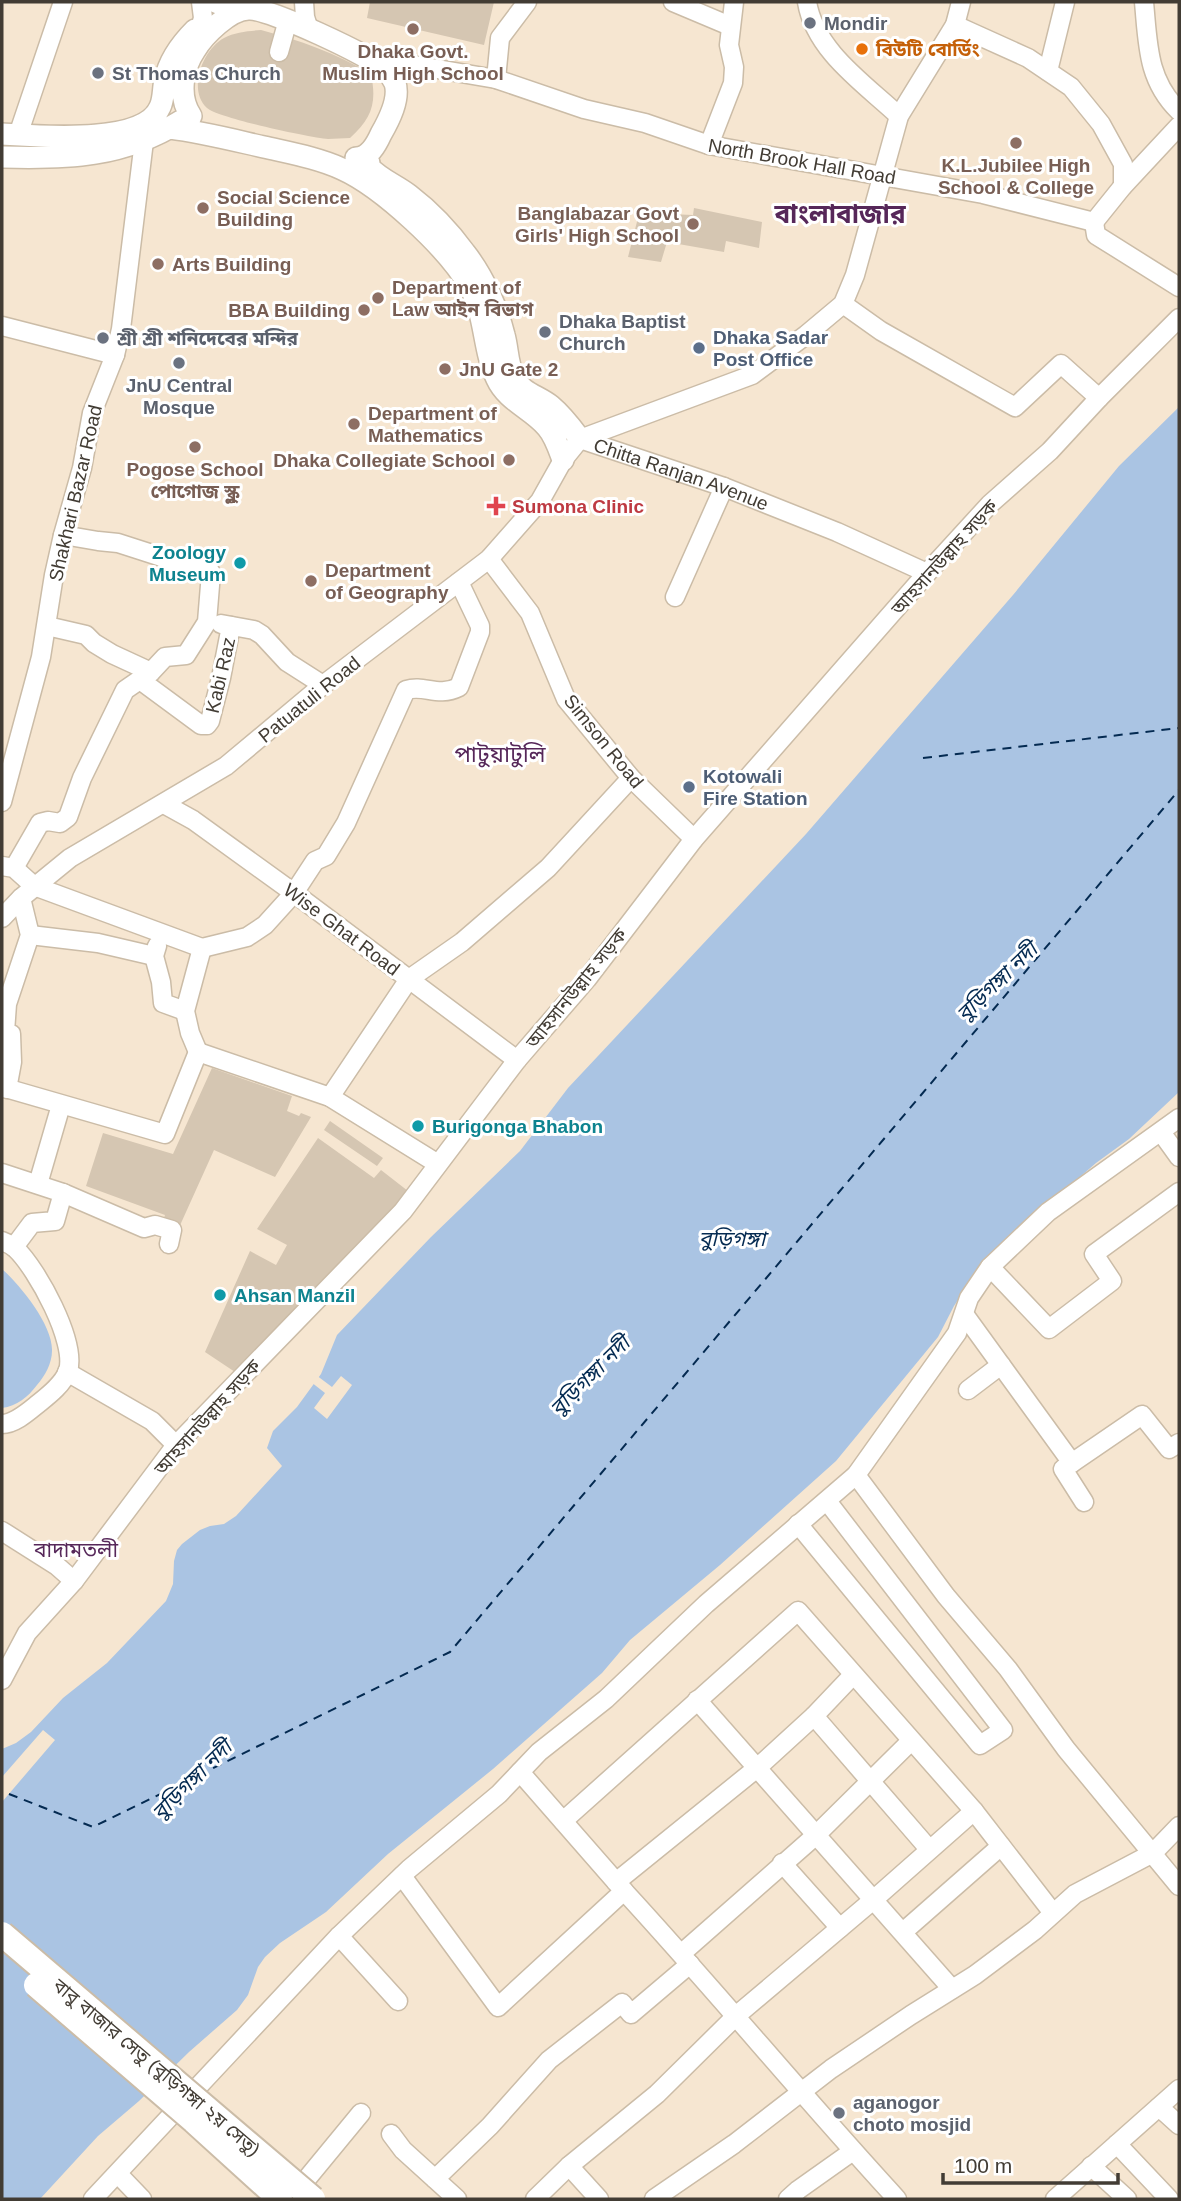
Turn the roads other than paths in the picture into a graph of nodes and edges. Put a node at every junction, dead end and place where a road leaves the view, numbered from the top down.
1 (63, 2) edge
2 (201, 2) edge
3 (304, 2) edge
4 (527, 2) edge
5 (673, 2) edge
6 (734, 2) edge
7 (807, 2) edge
8 (961, 2) edge
9 (1065, 2) edge
10 (1144, 2) edge
11 (232, 5) edge
12 (288, 20) junction
13 (201, 25) junction
14 (955, 25) junction
15 (730, 26) junction
16 (309, 30) junction
17 (500, 38) junction
18 (279, 52) dead end
19 (364, 56) junction
20 (1048, 71) junction
21 (475, 74) junction
22 (496, 79) junction
23 (162, 99) junction
24 (1179, 111) edge
25 (191, 116) junction
26 (899, 116) junction
27 (1179, 127) edge
28 (170, 128) junction
29 (144, 132) junction
30 (10, 135) edge
31 (709, 145) junction
32 (2, 157) edge
33 (359, 162) junction
34 (143, 166) junction
35 (882, 176) junction
36 (1123, 186) junction
37 (1094, 222) junction
38 (1179, 287) edge
39 (843, 304) junction
40 (1179, 318) edge
41 (2, 326) edge
42 (115, 355) junction
43 (1099, 398) junction
44 (580, 439) junction
45 (563, 460) junction
46 (723, 487) junction
47 (63, 535) junction
48 (489, 559) junction
49 (927, 573) junction
50 (459, 582) junction
51 (675, 597) dead end
52 (207, 622) junction
53 (47, 626) junction
54 (231, 626) junction
55 (145, 676) junction
56 (323, 685) junction
57 (8, 757) edge
58 (631, 778) junction
59 (2, 802) edge
60 (164, 804) junction
61 (694, 839) junction
62 (8, 867) edge
63 (27, 892) junction
64 (294, 893) junction
65 (2, 918) edge
66 (161, 932) junction
67 (30, 935) junction
68 (202, 948) junction
69 (154, 956) junction
70 (409, 979) junction
71 (186, 1011) junction
72 (198, 1052) junction
73 (517, 1060) junction
74 (4, 1088) edge
75 (330, 1097) junction
76 (61, 1105) junction
77 (1179, 1118) edge
78 (1160, 1132) junction
79 (1179, 1157) edge
80 (438, 1164) junction
81 (2, 1173) edge
82 (38, 1184) junction
83 (1179, 1192) edge
84 (63, 1193) junction
85 (8, 1244) edge
86 (169, 1244) dead end
87 (990, 1267) junction
88 (964, 1314) junction
89 (1001, 1365) junction
90 (67, 1372) junction
91 (968, 1390) dead end
92 (2, 1424) edge
93 (1179, 1443) edge
94 (176, 1445) junction
95 (1072, 1462) junction
96 (856, 1475) junction
97 (827, 1501) junction
98 (1084, 1502) dead end
99 (798, 1524) junction
100 (2, 1531) edge
101 (75, 1581) junction
102 (3, 1675) edge
103 (853, 1675) junction
104 (696, 1700) junction
105 (814, 1716) junction
106 (911, 1741) junction
107 (757, 1768) junction
108 (520, 1772) junction
109 (870, 1781) junction
110 (974, 1811) junction
111 (563, 1821) junction
112 (1179, 1826) edge
113 (815, 1836) junction
114 (1002, 1846) junction
115 (929, 1849) junction
116 (1153, 1853) junction
117 (782, 1863) junction
118 (402, 1876) junction
119 (620, 1886) junction
120 (1179, 1886) edge
121 (872, 1901) junction
122 (1053, 1913) junction
123 (840, 1928) junction
124 (903, 1932) junction
125 (2, 1934) edge
126 (339, 1936) junction
127 (2, 1955) edge
128 (686, 1959) junction
129 (952, 1989) junction
130 (398, 2001) dead end
131 (737, 2015) junction
132 (198, 2087) junction
133 (1179, 2089) edge
134 (801, 2091) junction
135 (1159, 2108) junction
136 (362, 2113) dead end
137 (171, 2117) junction
138 (1179, 2125) edge
139 (391, 2134) dead end
140 (1117, 2144) junction
141 (853, 2151) junction
142 (569, 2166) junction
143 (1091, 2166) junction
144 (118, 2174) junction
145 (435, 2179) junction
146 (309, 2190) edge
147 (98, 2198) edge
148 (142, 2199) edge
149 (267, 2199) edge
150 (280, 2199) edge
151 (324, 2199) edge
152 (457, 2199) edge
153 (535, 2199) edge
154 (598, 2199) edge
155 (654, 2199) edge
156 (788, 2199) edge
157 (897, 2199) edge
158 (1055, 2199) edge
159 (1127, 2199) edge
160 (1169, 2199) edge

1 - 30 street
2 - 13 street
3 - 16 street
4 - 17 street
5 - 15 street
6 - 15 street
7 - 26 street
8 - 14 street
9 - 20 street
10 - 24 street
11 - 12 main road
11 - 13 main road
11 - 25 main road
12 - 16 main road
12 - 18 street
13 - 23 main road
14 - 20 street
14 - 26 street
15 - 31 street
16 - 19 main road
17 - 21 street
17 - 22 street
19 - 21 street, North Brook Hall Road
19 - 33 main road
20 - 36 street
21 - 22 street, North Brook Hall Road
22 - 31 street, North Brook Hall Road
23 - 25 main road, Chitta Ranjan Avenue
23 - 29 main road
25 - 28 main road
25 - 33 main road, Chitta Ranjan Avenue
26 - 35 street
27 - 36 street
28 - 29 main road
28 - 33 main road, Chitta Ranjan Avenue
28 - 34 street
29 - 30 main road
29 - 32 main road
29 - 34 street, Shakhari Bazar Road
31 - 35 street, North Brook Hall Road
33 - 44 main road, Chitta Ranjan Avenue
33 - 45 main road, Chitta Ranjan Avenue
34 - 42 street, Shakhari Bazar Road
35 - 37 street, North Brook Hall Road
35 - 39 street
36 - 37 street
37 - 38 street
39 - 43 street
39 - 44 street
40 - 43 street, আহসানউল্লাহ সড়ক
41 - 42 street
42 - 47 street, Shakhari Bazar Road
43 - 49 street, আহসানউল্লাহ সড়ক
44 - 45 street, Patuatuli Road
44 - 46 street, Chitta Ranjan Avenue
45 - 48 street, Patuatuli Road
46 - 49 street, Chitta Ranjan Avenue
46 - 51 street
47 - 52 street
47 - 53 street, Shakhari Bazar Road
48 - 50 street, Patuatuli Road
48 - 58 street, Simson Road
49 - 61 street, আহসানউল্লাহ সড়ক
50 - 56 street, Patuatuli Road
50 - 64 street
52 - 54 street
52 - 55 street
53 - 55 street
53 - 57 street, Shakhari Bazar Road
54 - 55 street, Kabi Raz
54 - 56 street
55 - 62 street
56 - 60 street, Patuatuli Road
57 - 59 street, Shakhari Bazar Road
58 - 61 street, Simson Road
58 - 70 street
60 - 63 street, Patuatuli Road
60 - 64 street, Wise Ghat Road
61 - 73 street, আহসানউল্লাহ সড়ক
62 - 63 street
63 - 65 street, Patuatuli Road
63 - 66 street
63 - 67 street
64 - 68 street
64 - 70 street, Wise Ghat Road
66 - 68 street
66 - 69 street
67 - 69 street
67 - 74 street
68 - 71 street
69 - 71 street
70 - 73 street, Wise Ghat Road
70 - 75 street
71 - 72 street
72 - 75 street
72 - 76 street
73 - 80 street, আহসানউল্লাহ সড়ক
74 - 76 street
75 - 80 street
76 - 82 street
77 - 78 street
78 - 79 street
78 - 87 street
80 - 94 street, আহসানউল্লাহ সড়ক
81 - 82 street
82 - 84 street
83 - 87 street
84 - 85 street
84 - 86 street
85 - 90 street
87 - 88 street
88 - 89 street
88 - 96 street
89 - 91 street
89 - 95 street
90 - 92 street
90 - 94 street
93 - 95 street
94 - 101 street, আহসানউল্লাহ সড়ক
95 - 98 street
96 - 97 street
96 - 116 street
97 - 99 street
97 - 99 street
99 - 108 street
100 - 101 street
101 - 102 street, আহসানউল্লাহ সড়ক
103 - 104 street
103 - 105 street
103 - 106 street
104 - 107 street
104 - 111 street
105 - 107 street
105 - 109 street
106 - 109 street
106 - 110 street
107 - 113 street
107 - 119 street
108 - 111 street
108 - 118 street
109 - 113 street
109 - 115 street
110 - 114 street
110 - 115 street
111 - 119 street
112 - 116 street
113 - 117 street
113 - 121 street
114 - 122 street
114 - 124 street
115 - 121 street
116 - 120 street
116 - 122 street
117 - 123 street
117 - 128 street
118 - 119 street
118 - 126 street
119 - 128 street
121 - 123 street
121 - 124 street
122 - 129 street
123 - 131 street
124 - 129 street
125 - 146 highway, বাবু বাজার সেতু (বুড়িগঙ্গা ২য় সেতু), bridge
126 - 130 street
126 - 132 street
127 - 150 highway, বাবু বাজার সেতু (বুড়িগঙ্গা ২য় সেতু), bridge
128 - 131 street
128 - 145 street
129 - 134 street
131 - 134 street
131 - 142 street
132 - 137 street
132 - 146 street
133 - 135 street
134 - 141 street
134 - 155 street
135 - 138 street
135 - 140 street
136 - 146 street
137 - 144 street
137 - 149 street
139 - 145 street
140 - 143 street
140 - 160 street
141 - 156 street
141 - 157 street
142 - 153 street
142 - 154 street
143 - 158 street
143 - 159 street
144 - 147 street
144 - 148 street
145 - 152 street
146 - 151 street

